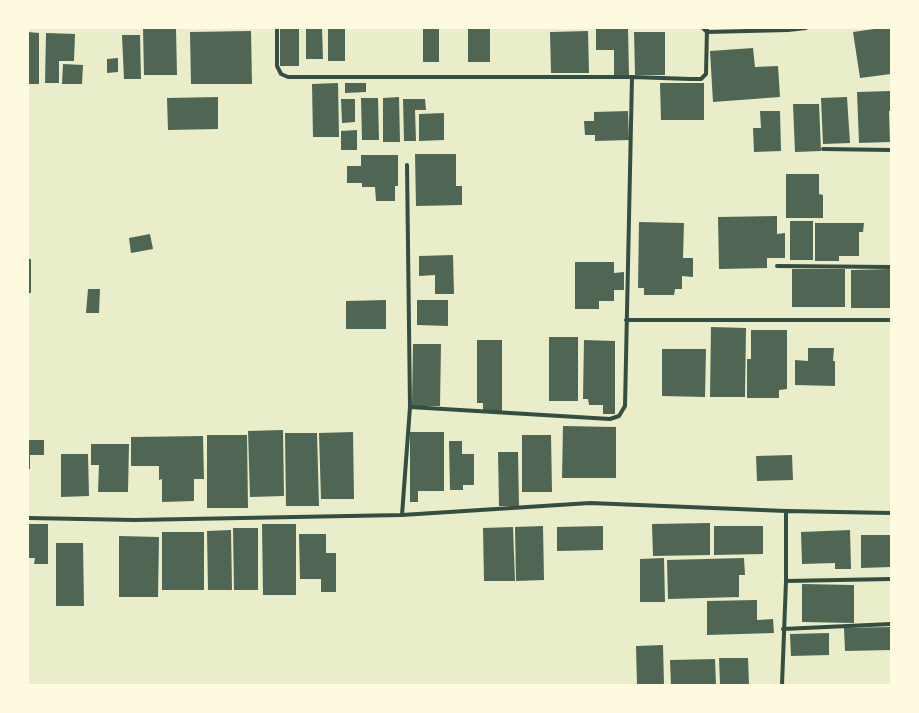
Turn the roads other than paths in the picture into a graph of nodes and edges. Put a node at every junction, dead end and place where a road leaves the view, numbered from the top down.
1 (277, 28) edge
2 (703, 28) edge
3 (806, 28) edge
4 (707, 30) edge
5 (632, 78) junction
6 (823, 149) dead end
7 (891, 150) edge
8 (407, 165) dead end
9 (777, 266) dead end
10 (891, 267) edge
11 (626, 320) junction
12 (891, 320) edge
13 (410, 407) junction
14 (786, 511) junction
15 (891, 513) edge
16 (402, 515) junction
17 (28, 518) edge
18 (891, 579) edge
19 (786, 581) junction
20 (891, 624) edge
21 (783, 628) junction
22 (782, 685) edge

1 - 5 street
2 - 4 street
3 - 4 street
4 - 5 street
5 - 11 street
6 - 7 street
8 - 13 street
9 - 10 street
11 - 12 street
11 - 13 street
13 - 16 street
14 - 15 street
14 - 16 street
14 - 19 street
16 - 17 street
18 - 19 street
19 - 21 street
20 - 21 street
21 - 22 street

